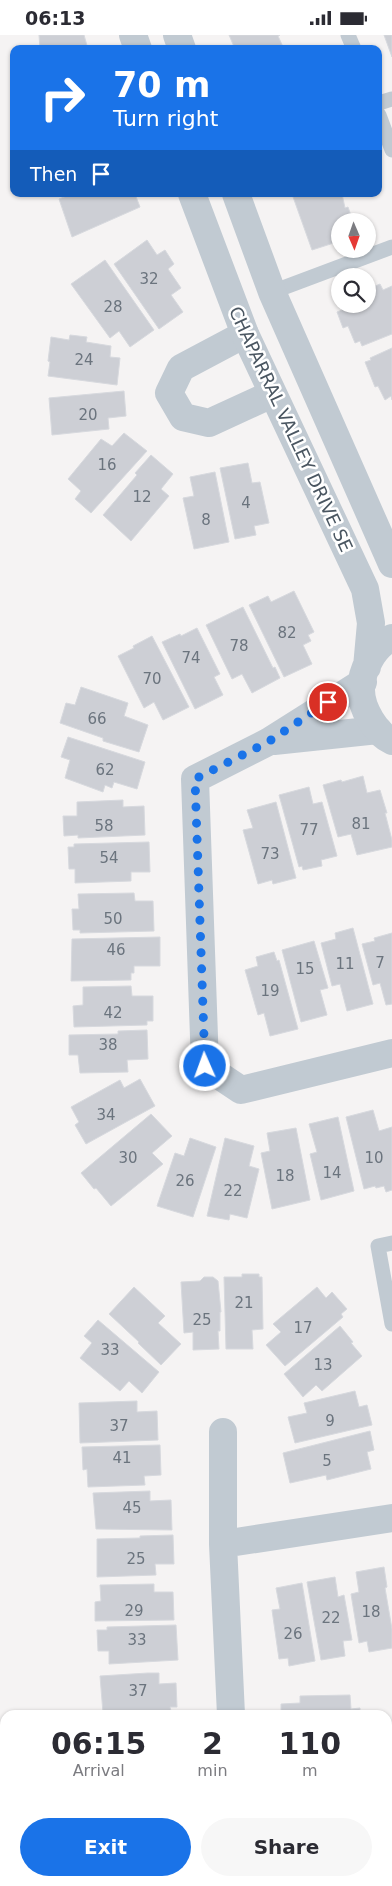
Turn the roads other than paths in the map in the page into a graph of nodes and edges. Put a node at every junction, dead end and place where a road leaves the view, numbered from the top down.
1 (382, 123) edge
2 (392, 151) edge
3 (193, 197) edge
4 (237, 197) edge
5 (392, 247) edge
6 (272, 292) junction
7 (245, 334) junction
8 (272, 394) junction
9 (392, 564) edge
10 (392, 637) edge
11 (365, 674) junction
12 (387, 738) edge
13 (268, 742) junction
14 (392, 1053) edge
15 (392, 1243) edge
16 (392, 1323) edge
17 (223, 1433) dead end
18 (392, 1518) edge
19 (223, 1544) junction
20 (231, 1710) edge

1 - 2 lane
3 - 7 street, CHAPARRAL VALLEY DRIVE SE
4 - 6 street, CHAPARRAL VALLEY DRIVE SE
5 - 6 lane
6 - 9 street, CHAPARRAL VALLEY DRIVE SE
7 - 8 street, CHAPARRAL VALLEY DRIVE SE
7 - 8 street
8 - 11 street, CHAPARRAL VALLEY DRIVE SE
10 - 11 street
11 - 12 street, CHAPARRAL VALLEY DRIVE SE
11 - 13 street
12 - 13 street
13 - 14 street
15 - 16 lane
17 - 19 street
18 - 19 street
19 - 20 street

